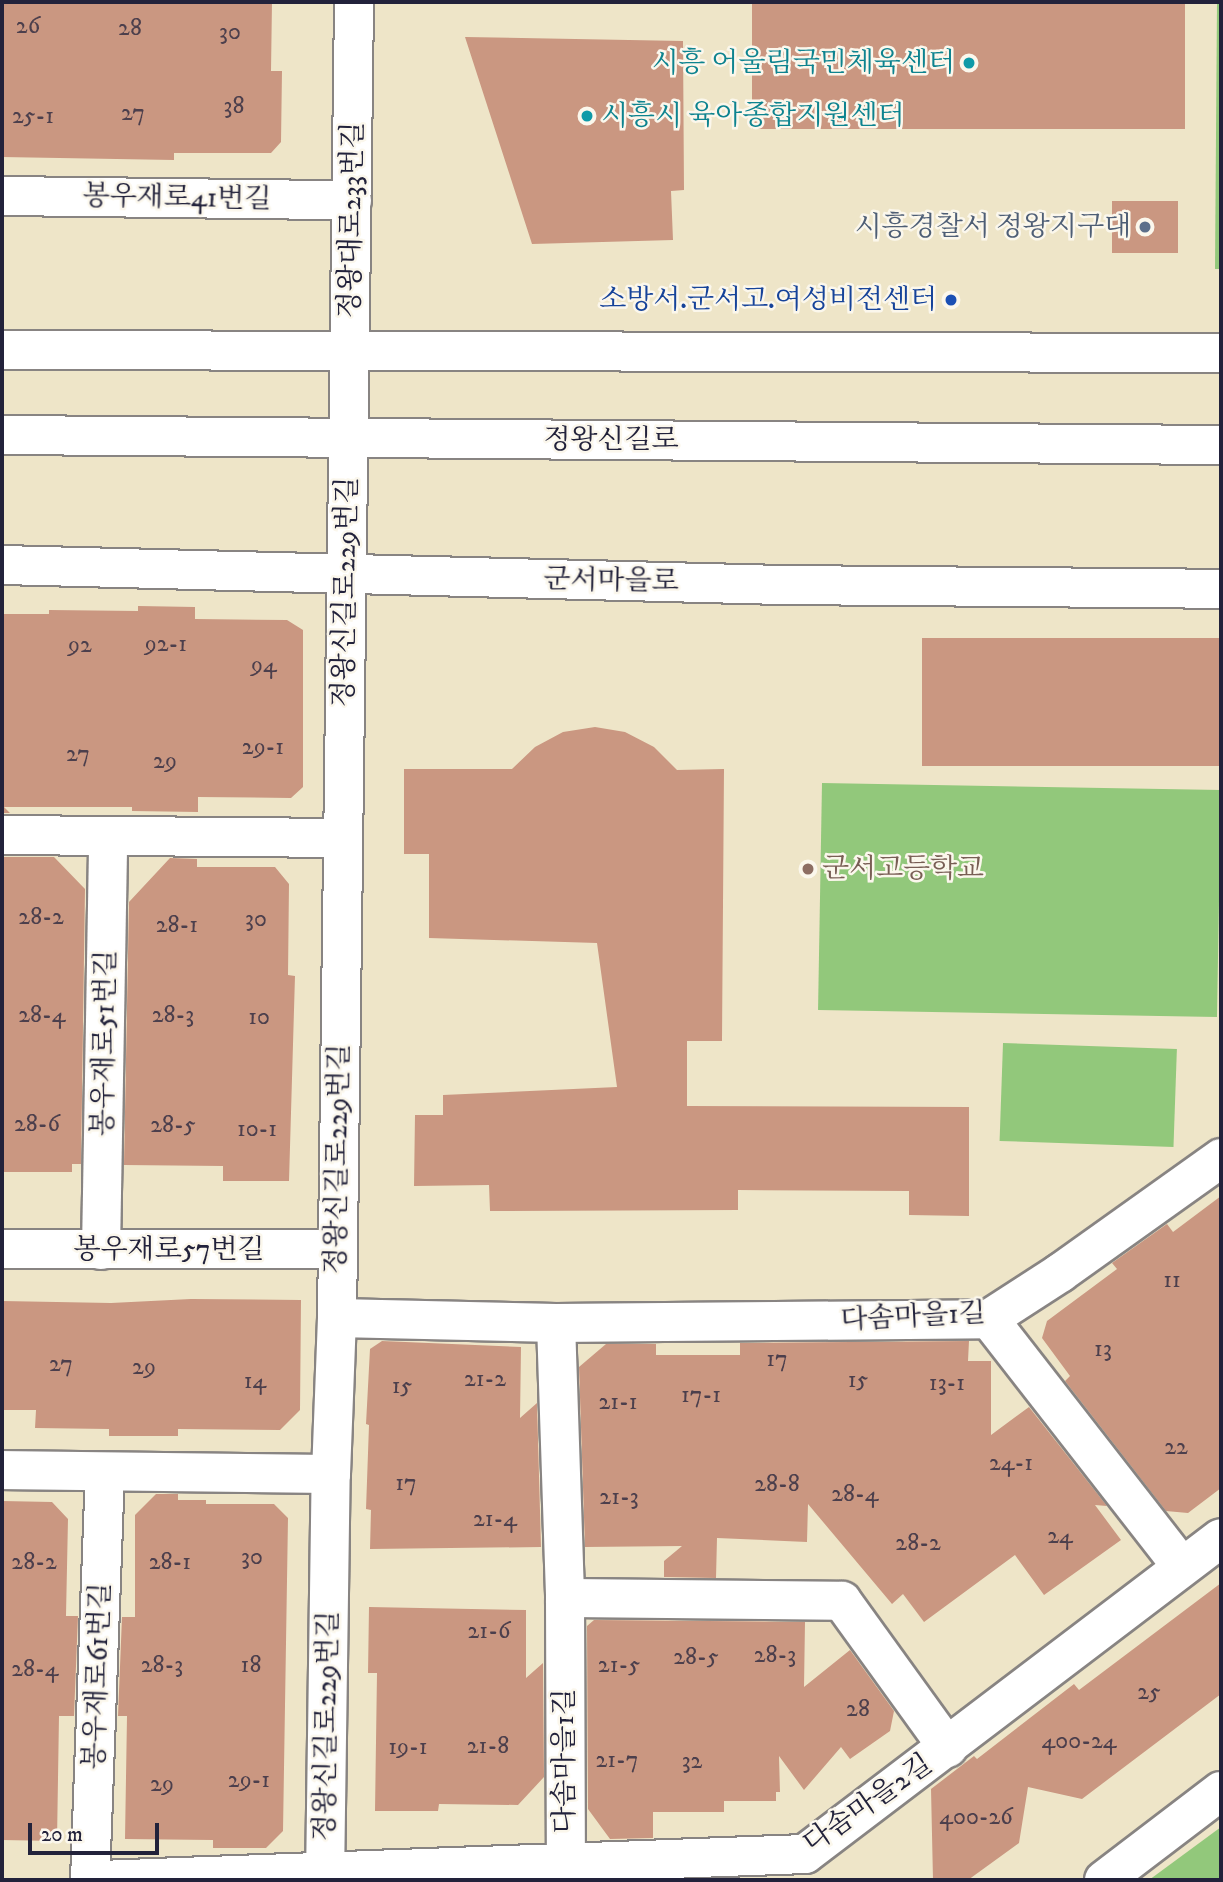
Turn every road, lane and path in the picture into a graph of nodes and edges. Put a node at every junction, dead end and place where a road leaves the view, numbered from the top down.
1 (354, 2) edge
2 (2, 196) edge
3 (352, 200) junction
4 (2, 350) edge
5 (350, 353) junction
6 (1221, 353) edge
7 (2, 435) edge
8 (349, 438) junction
9 (1221, 445) edge
10 (2, 565) edge
11 (346, 574) junction
12 (1221, 589) edge
13 (2, 835) edge
14 (108, 836) junction
15 (343, 838) junction
16 (1221, 1158) edge
17 (2, 1249) edge
18 (101, 1250) junction
19 (336, 1250) junction
20 (337, 1318) junction
21 (989, 1319) junction
22 (556, 1323) junction
23 (2, 1470) edge
24 (105, 1472) junction
25 (331, 1474) junction
26 (1221, 1538) edge
27 (1182, 1567) junction
28 (565, 1598) junction
29 (948, 1748) junction
30 (1221, 1791) edge
31 (566, 1864) junction
32 (325, 1877) edge
33 (90, 1880) edge
34 (100, 1880) edge
35 (1104, 1880) edge

1 - 3 street, 정왕대로233번길
2 - 3 street, 봉우재로41번길
3 - 5 street, 정왕대로233번길
4 - 5 street
5 - 6 street
5 - 8 street, 정왕대로233번길
7 - 8 street, 정왕신길로
8 - 9 street, 정왕신길로
8 - 11 street, 정왕신길로229번길
10 - 11 street, 군서마을로
11 - 12 street, 군서마을로
11 - 15 street, 정왕신길로229번길
13 - 14 street
14 - 15 street
14 - 18 street, 봉우재로51번길
15 - 19 street, 정왕신길로229번길
16 - 21 street, 다솜마을1길
17 - 18 street, 봉우재로57번길
18 - 19 street, 봉우재로57번길
19 - 20 street, 정왕신길로229번길
20 - 22 street, 다솜마을1길
20 - 25 street, 정왕신길로229번길
21 - 22 street, 다솜마을1길
21 - 27 street
22 - 28 street, 다솜마을1길
23 - 24 street
24 - 25 street
24 - 33 street, 봉우재로61번길
25 - 32 street, 정왕신길로229번길
26 - 27 street, 다솜마을2길
27 - 29 street, 다솜마을2길
28 - 29 street, 다솜마을2길
28 - 31 street, 다솜마을1길
29 - 31 street, 다솜마을2길
30 - 35 street
31 - 32 street, 다솜마을2길
32 - 34 street, 다솜마을2길

